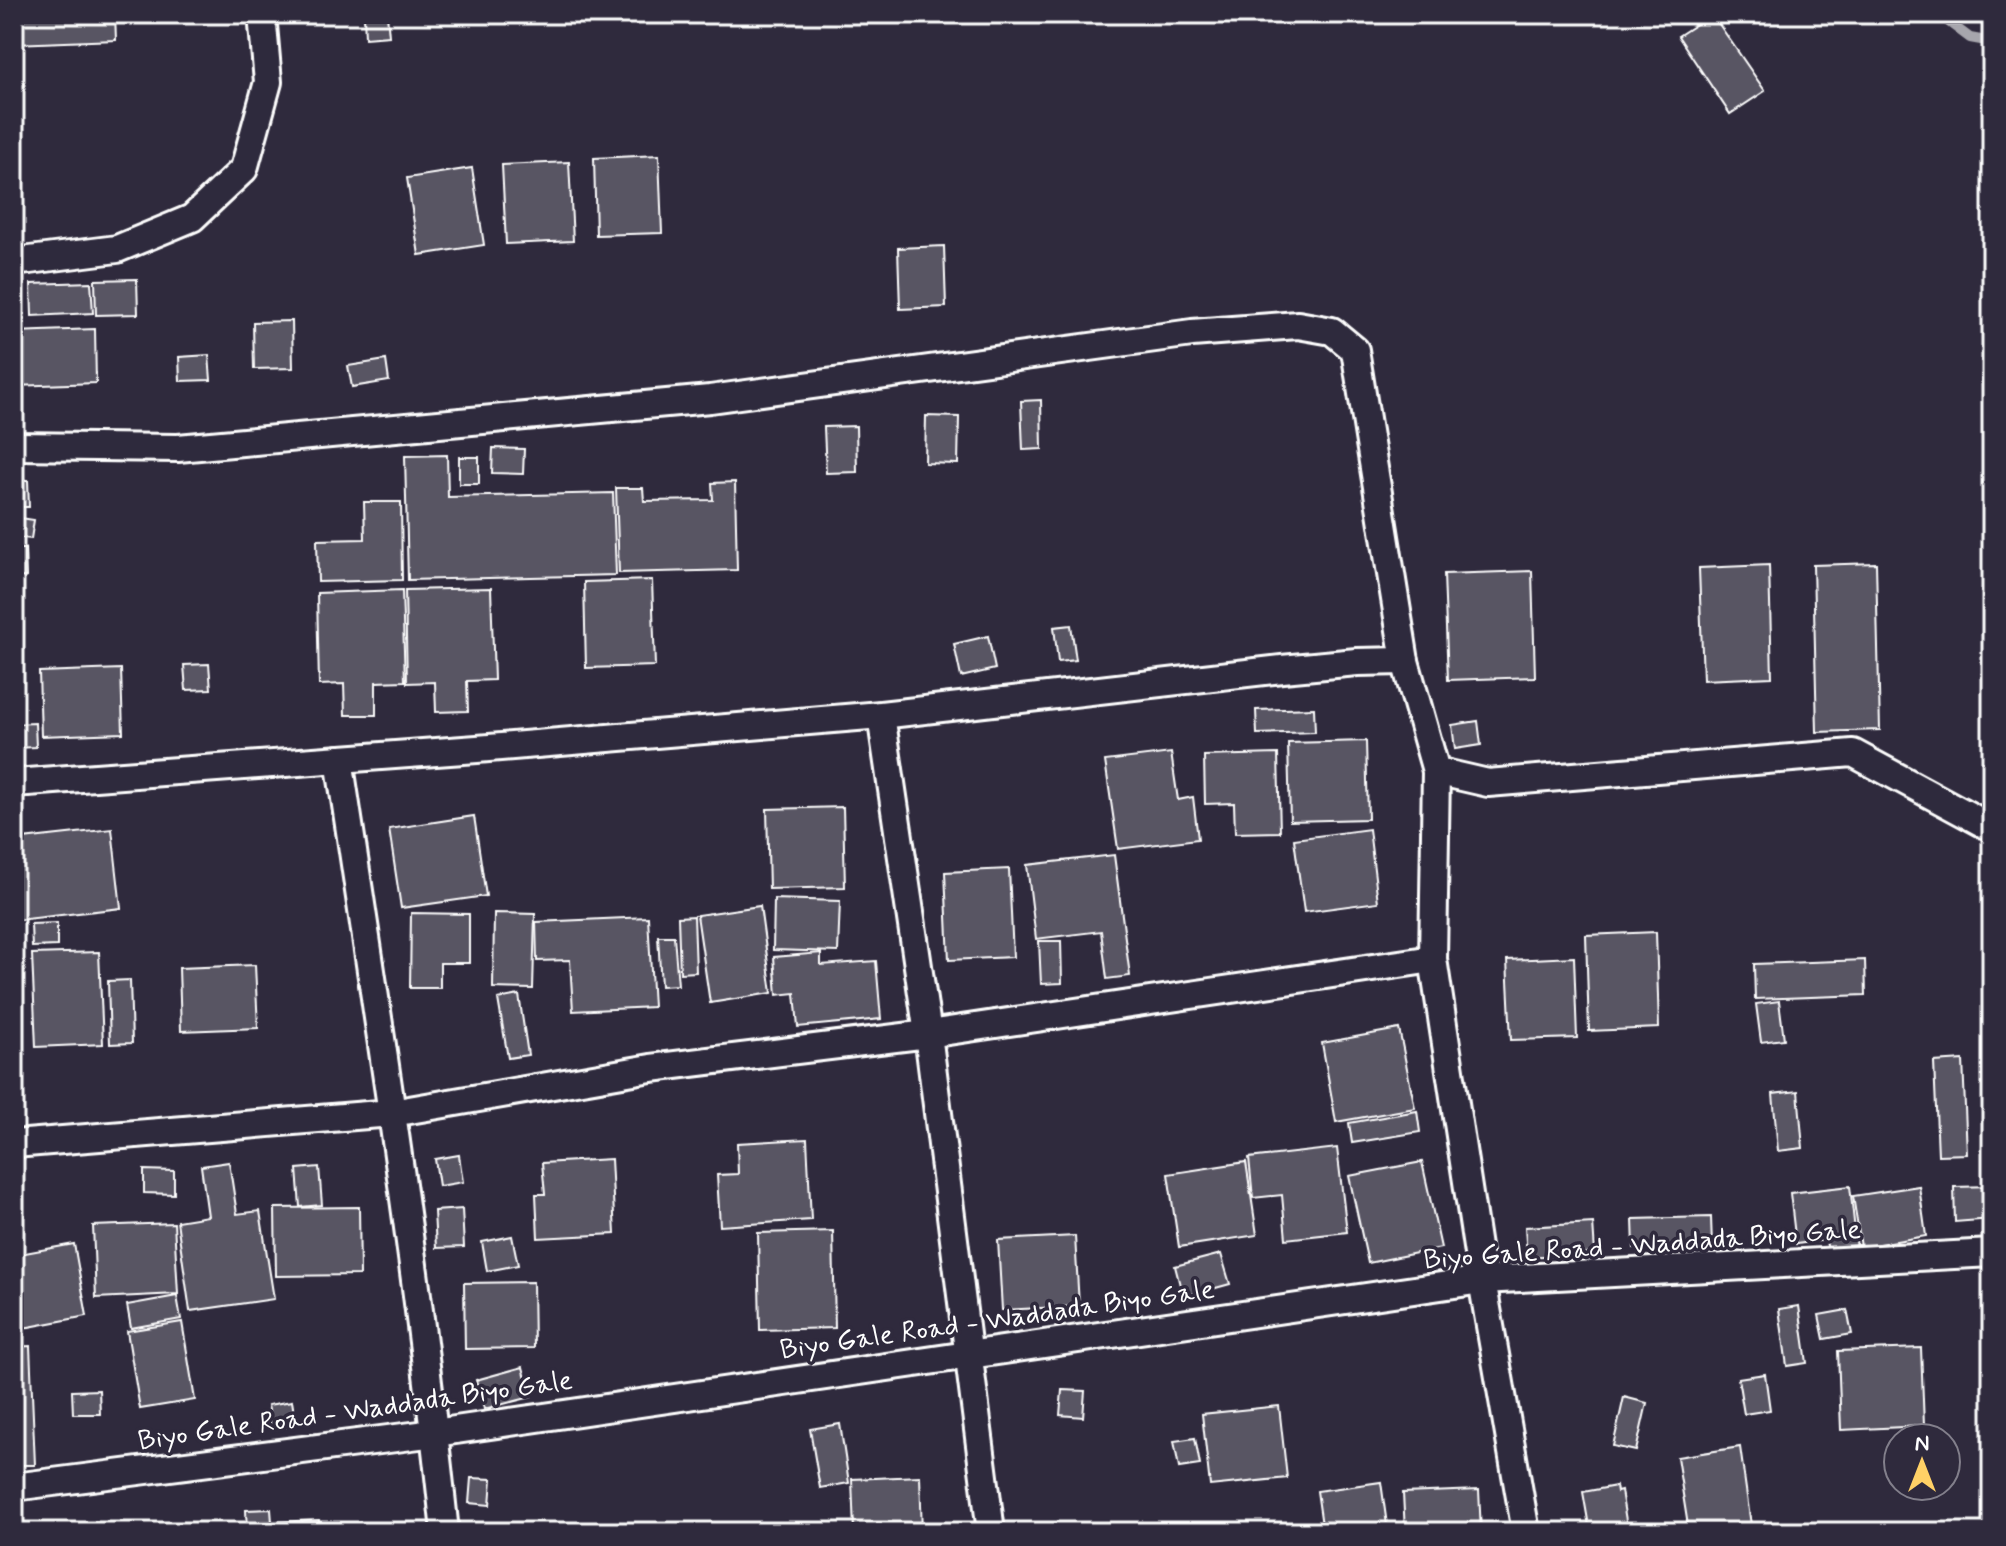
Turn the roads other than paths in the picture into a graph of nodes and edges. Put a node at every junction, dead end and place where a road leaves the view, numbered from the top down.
1 (262, 14) edge
2 (14, 262) edge
3 (14, 446) edge
4 (1405, 661) junction
5 (881, 715) junction
6 (339, 759) junction
7 (1436, 771) junction
8 (14, 783) edge
9 (1992, 828) edge
10 (1433, 959) junction
11 (928, 1034) junction
12 (392, 1113) junction
13 (14, 1144) edge
14 (1992, 1253) edge
15 (1482, 1280) junction
16 (968, 1355) junction
17 (435, 1433) junction
18 (14, 1487) edge
19 (445, 1532) edge
20 (991, 1532) edge
21 (1526, 1532) edge

1 - 2 street
3 - 4 street
4 - 5 street
4 - 7 street
5 - 6 street
5 - 11 street
6 - 8 street
6 - 12 street
7 - 9 street
7 - 10 street
10 - 11 street
10 - 15 street
11 - 12 street
11 - 16 street
12 - 13 street
12 - 17 street
14 - 15 street, Biyo Gale Road - Waddada Biyo Gale
15 - 16 street, Biyo Gale Road - Waddada Biyo Gale
15 - 21 street
16 - 17 street, Biyo Gale Road - Waddada Biyo Gale
16 - 20 street
17 - 18 street, Biyo Gale Road - Waddada Biyo Gale
17 - 19 street

